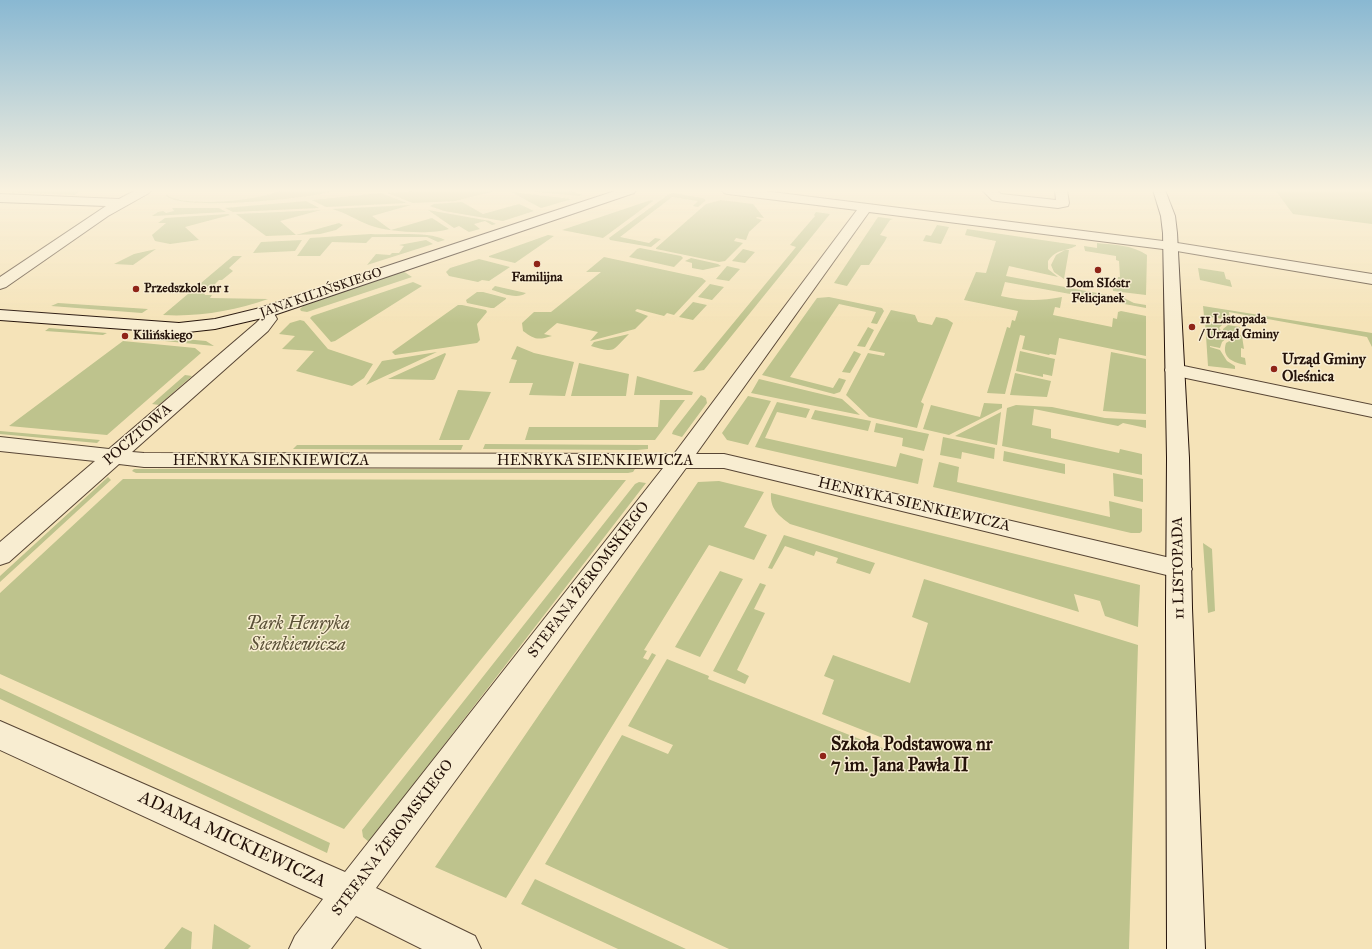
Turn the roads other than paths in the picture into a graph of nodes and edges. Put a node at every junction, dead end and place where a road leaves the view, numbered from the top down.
1 (72, 234) edge
2 (498, 234) edge
3 (846, 234) edge
4 (1080, 234) edge
5 (1170, 234) edge
6 (1171, 246) junction
7 (1372, 279) edge
8 (0, 284) edge
9 (265, 312) junction
10 (0, 315) edge
11 (1174, 370) junction
12 (1372, 411) edge
13 (0, 444) edge
14 (113, 457) junction
15 (680, 461) junction
16 (0, 556) edge
17 (1179, 569) junction
18 (0, 735) edge
19 (350, 895) junction
20 (308, 949) edge
21 (462, 949) edge
22 (1186, 949) edge

1 - 8 street
2 - 9 street, JANA KILIŃSKIEGO
3 - 15 street, STEFANA ŻEROMSKIEGO
4 - 6 street
5 - 6 street, 11 LISTOPADA
6 - 7 street
6 - 11 street, 11 LISTOPADA
9 - 10 street, JANA KILIŃSKIEGO
9 - 14 street, POCZTOWA
11 - 12 street
11 - 17 street, 11 LISTOPADA
13 - 14 street, HENRYKA SIENKIEWICZA
14 - 15 street, HENRYKA SIENKIEWICZA
14 - 16 street, POCZTOWA
15 - 17 street, HENRYKA SIENKIEWICZA
15 - 19 street, STEFANA ŻEROMSKIEGO
17 - 22 street, 11 LISTOPADA
18 - 19 street, ADAMA MICKIEWICZA
19 - 20 street, STEFANA ŻEROMSKIEGO
19 - 21 street, ADAMA MICKIEWICZA

